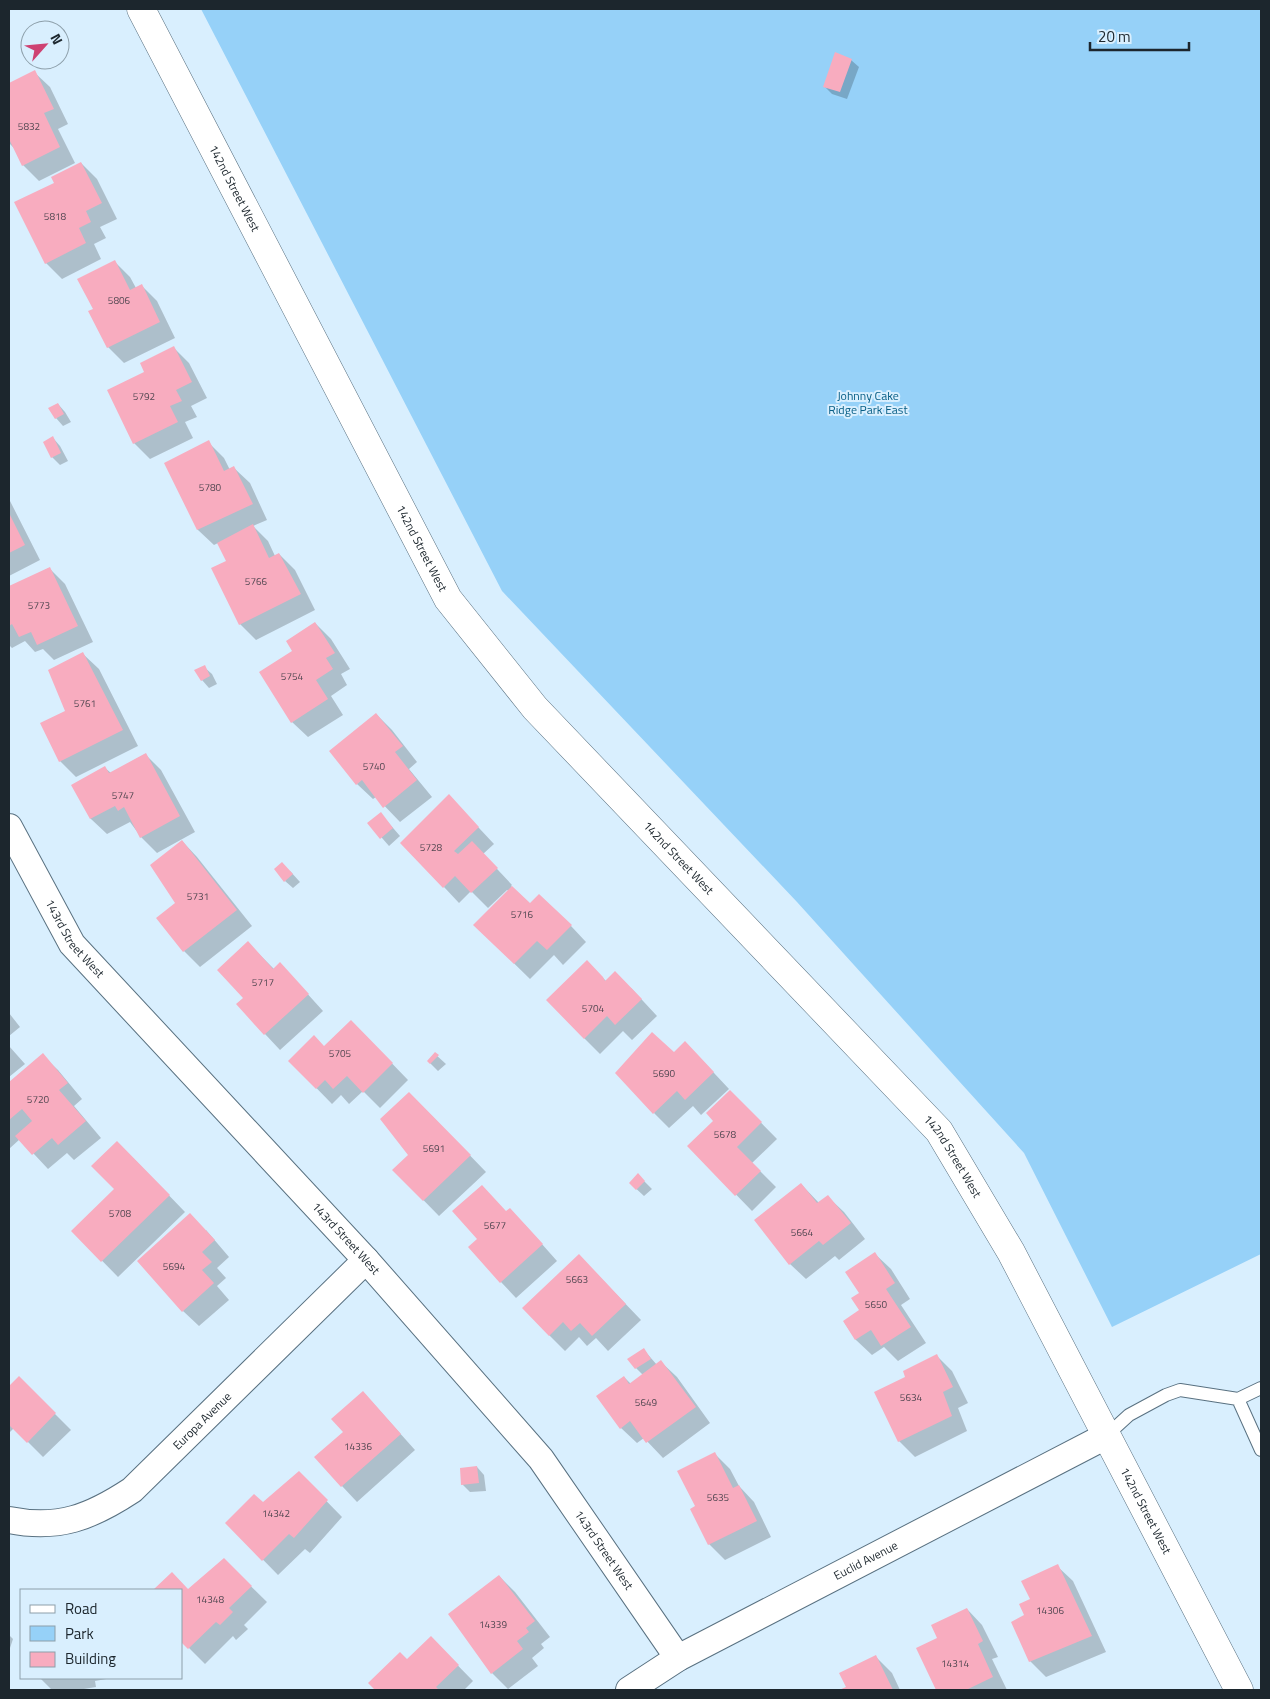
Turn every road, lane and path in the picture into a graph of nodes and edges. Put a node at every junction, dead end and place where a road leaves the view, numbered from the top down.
1 (141, 9) edge
2 (9, 827) edge
3 (366, 1260) junction
4 (1261, 1388) edge
5 (1238, 1399) junction
6 (1106, 1436) junction
7 (1261, 1450) edge
8 (9, 1520) edge
9 (678, 1658) junction
10 (629, 1690) edge
11 (1240, 1690) edge

1 - 6 street, 142nd Street West
2 - 3 street, 143rd Street West
3 - 8 street, Europa Avenue
3 - 9 street, 143rd Street West
4 - 5 lane
5 - 6 lane
5 - 7 lane
6 - 9 street, Euclid Avenue
6 - 11 street, 142nd Street West
9 - 10 street, Euclid Avenue

